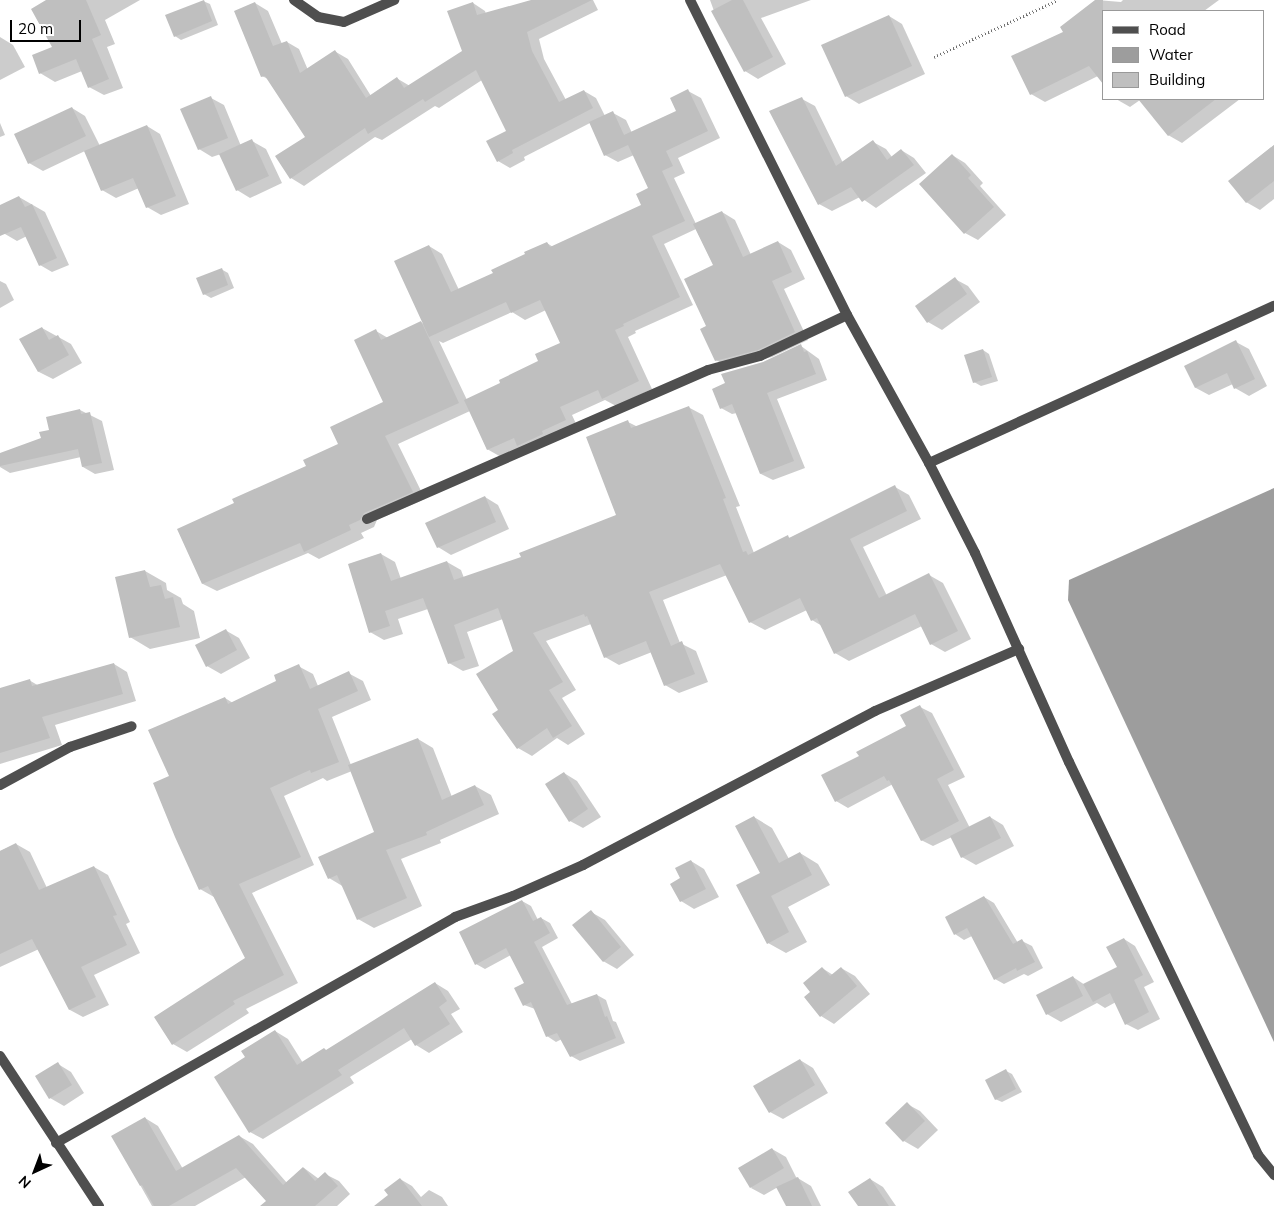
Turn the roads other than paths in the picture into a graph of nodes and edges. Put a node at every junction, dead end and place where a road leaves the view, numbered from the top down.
1 (294, 0) edge
2 (394, 0) edge
3 (690, 0) edge
4 (1274, 306) edge
5 (847, 315) junction
6 (928, 463) junction
7 (367, 519) dead end
8 (1020, 649) junction
9 (132, 726) dead end
10 (0, 786) edge
11 (0, 1056) edge
12 (56, 1143) junction
13 (1274, 1176) edge
14 (99, 1206) edge

1 - 2 street
3 - 5 street
4 - 6 street
5 - 6 street
5 - 7 street
6 - 8 street
8 - 12 street
8 - 13 street
9 - 10 street
11 - 12 street
12 - 14 street

